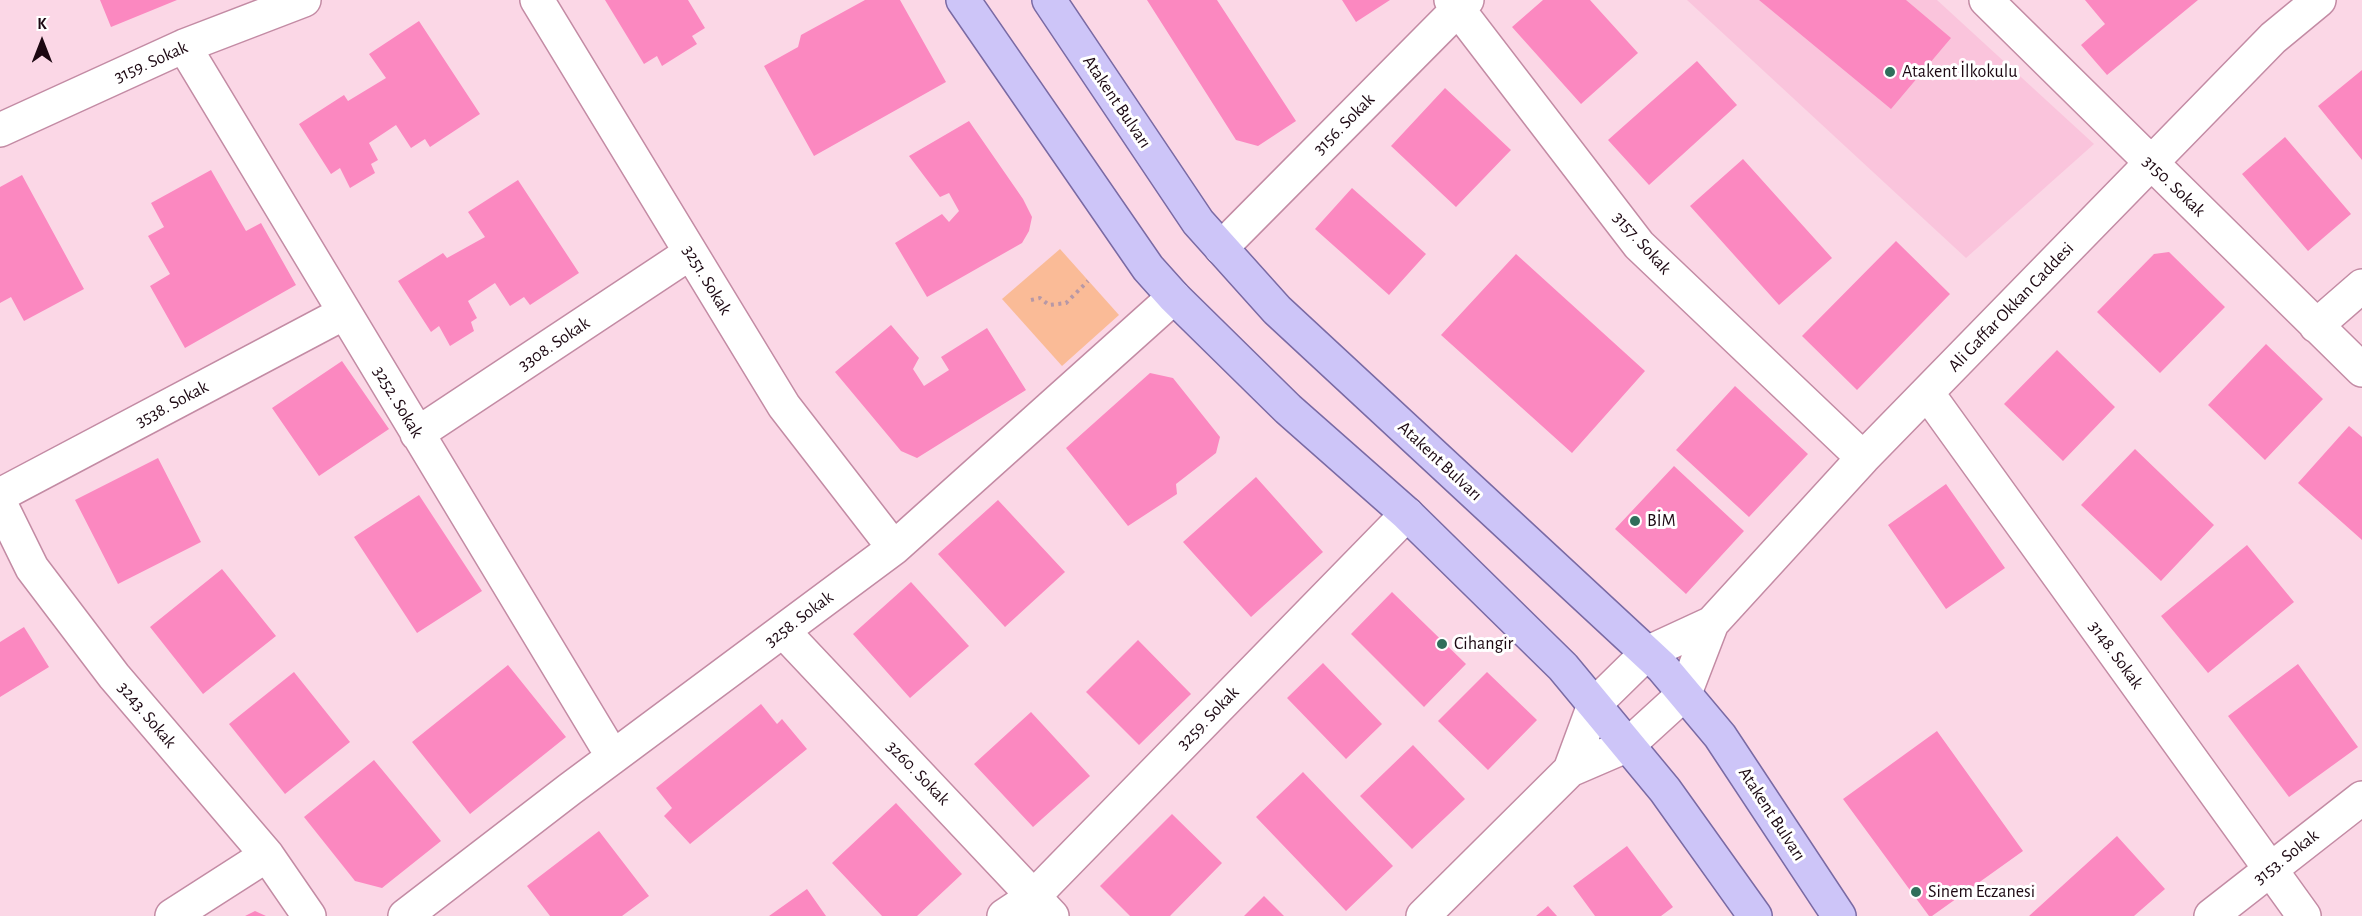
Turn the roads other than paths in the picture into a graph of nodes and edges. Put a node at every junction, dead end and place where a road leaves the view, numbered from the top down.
1 (304, 0) edge
2 (537, 0) edge
3 (963, 0) edge
4 (1049, 0) edge
5 (1986, 0) edge
6 (2319, 0) edge
7 (1459, 3) edge
8 (184, 46) junction
9 (0, 130) edge
10 (2151, 163) junction
11 (1221, 248) junction
12 (690, 253) junction
13 (2362, 286) edge
14 (1174, 297) junction
15 (345, 313) junction
16 (2316, 326) junction
17 (2362, 370) edge
18 (1928, 394) junction
19 (417, 434) junction
20 (1863, 458) junction
21 (0, 495) edge
22 (0, 503) edge
23 (1407, 514) junction
24 (894, 548) junction
25 (1712, 623) junction
26 (783, 631) junction
27 (1647, 653) junction
28 (1685, 693) junction
29 (1593, 705) junction
30 (1628, 745) junction
31 (613, 757) junction
32 (1570, 770) junction
33 (2362, 798) edge
34 (267, 855) junction
35 (2270, 869) junction
36 (1043, 906) edge
37 (172, 916) edge
38 (309, 916) edge
39 (405, 916) edge
40 (1004, 916) edge
41 (1423, 916) edge
42 (1755, 916) edge
43 (1839, 916) edge
44 (2211, 916) edge
45 (2304, 916) edge

1 - 8 street, 3159. Sokak
2 - 12 street, 3251. Sokak
3 - 14 main road
4 - 11 main road, Atakent Bulvarı
5 - 10 street, 3150. Sokak
6 - 10 street, Ali Gaffar Okkan Caddesi
7 - 11 street, 3156. Sokak
7 - 20 street, 3157. Sokak
8 - 9 street, 3159. Sokak
8 - 15 street, 3252. Sokak
10 - 16 street, 3150. Sokak
10 - 18 street, Ali Gaffar Okkan Caddesi
11 - 27 main road, Atakent Bulvarı
12 - 19 street, 3308. Sokak
12 - 24 street, 3251. Sokak
13 - 16 street
14 - 23 main road
14 - 24 street, 3258. Sokak
15 - 19 street, 3252. Sokak
15 - 21 street, 3538. Sokak
16 - 17 street, 3150. Sokak
18 - 20 street, Ali Gaffar Okkan Caddesi
18 - 35 street, 3148. Sokak
19 - 31 street, 3252. Sokak
20 - 25 street, Ali Gaffar Okkan Caddesi
22 - 34 street, 3243. Sokak
23 - 29 main road
23 - 36 street, 3259. Sokak
24 - 26 street, 3258. Sokak
25 - 27 street, Ali Gaffar Okkan Caddesi
25 - 28 street, Ali Gaffar Okkan Caddesi
26 - 31 street, 3258. Sokak
26 - 36 street, 3260. Sokak
27 - 28 main road, Atakent Bulvarı
27 - 29 street, Ali Gaffar Okkan Caddesi
28 - 30 street, Ali Gaffar Okkan Caddesi
28 - 43 main road, Atakent Bulvarı
29 - 30 main road
29 - 32 street, Ali Gaffar Okkan Caddesi
30 - 32 street, Ali Gaffar Okkan Caddesi
30 - 42 main road
31 - 39 street, 3258. Sokak
32 - 41 street, Ali Gaffar Okkan Caddesi
33 - 35 street, 3153. Sokak
34 - 37 street
34 - 38 street, 3243. Sokak
35 - 44 street, 3153. Sokak
35 - 45 street, 3148. Sokak
36 - 40 street, 3259. Sokak

